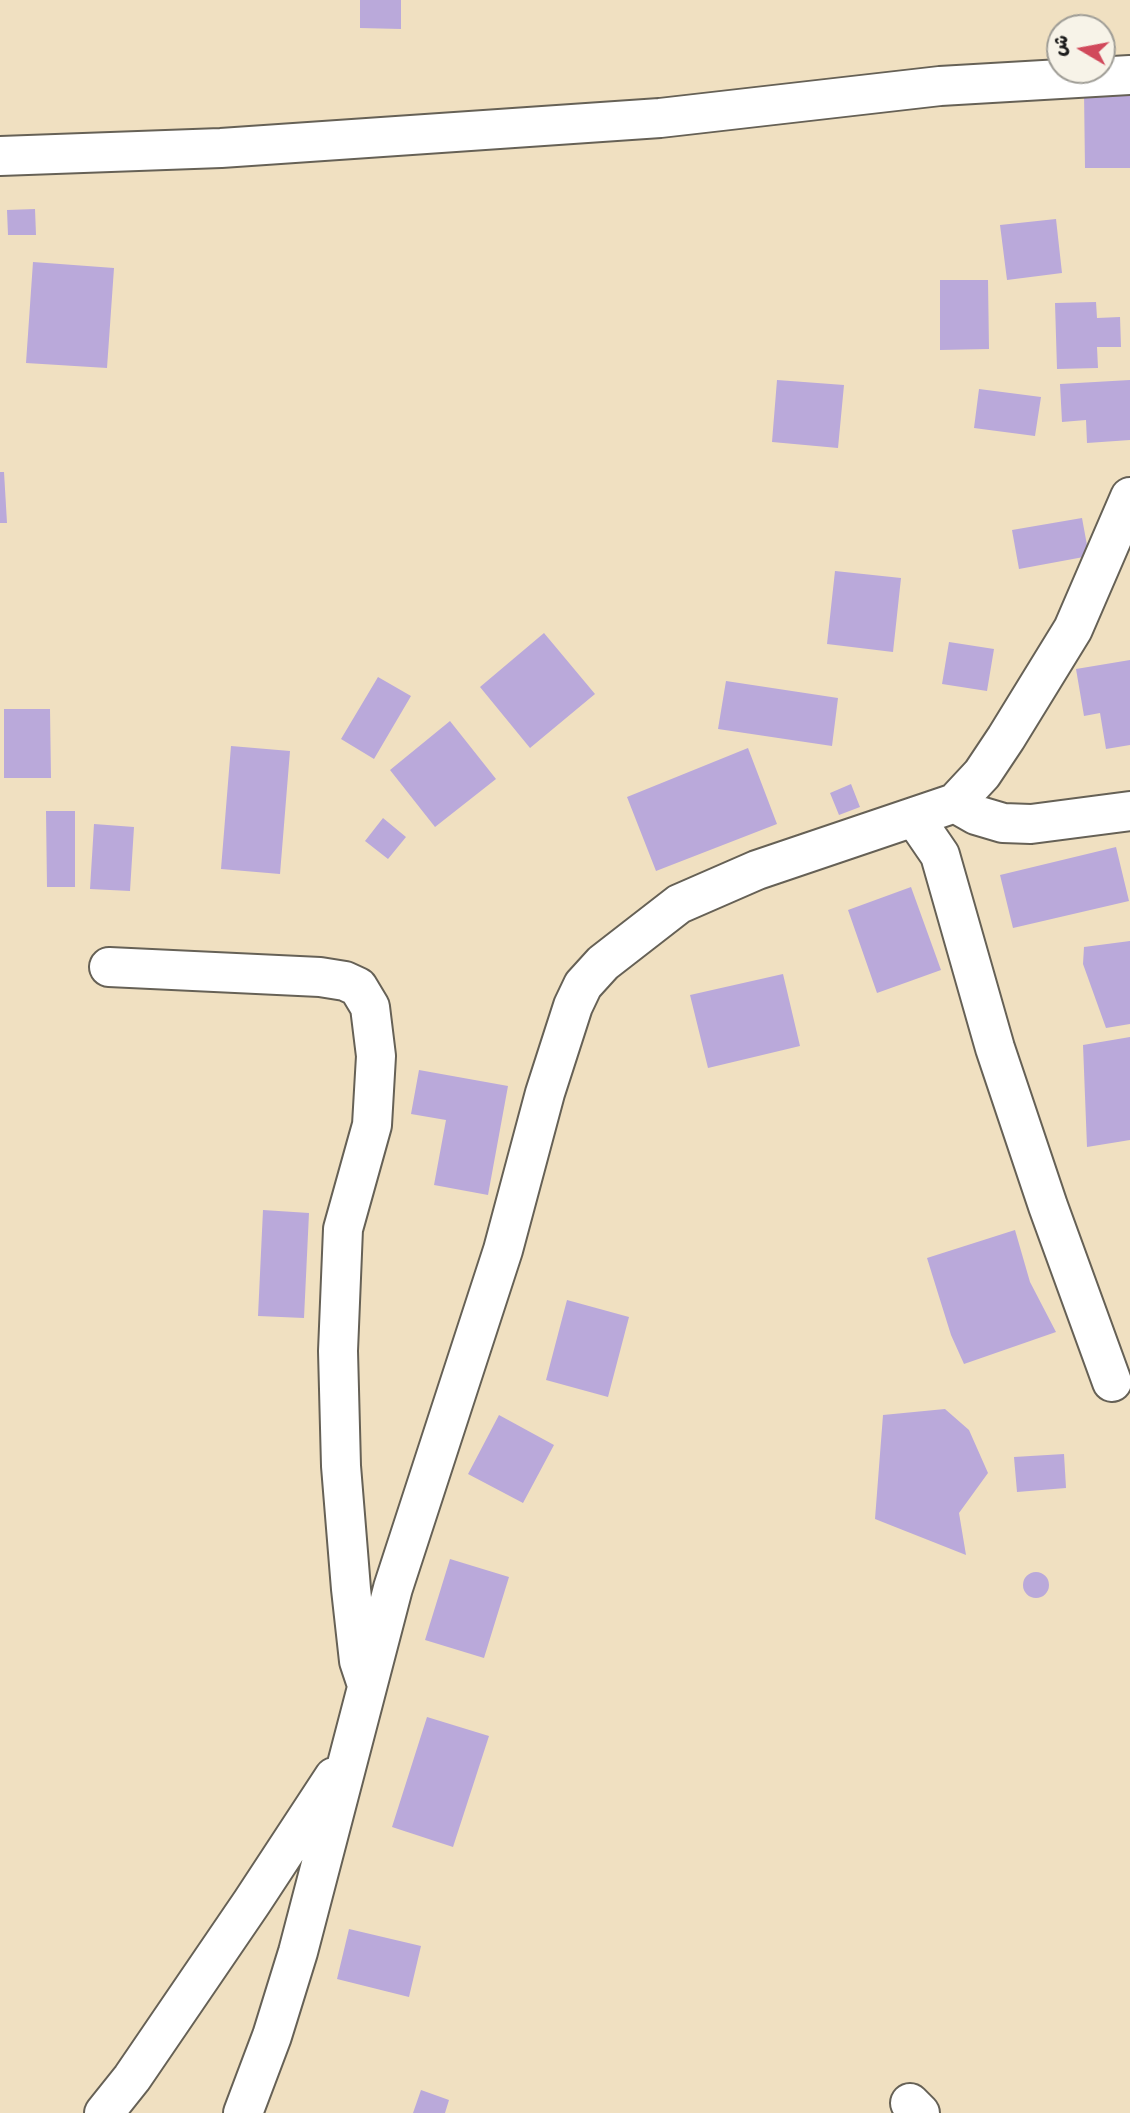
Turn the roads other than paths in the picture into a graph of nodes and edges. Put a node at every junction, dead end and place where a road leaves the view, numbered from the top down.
1 (1130, 75) edge
2 (0, 156) edge
3 (1130, 497) edge
4 (955, 803) junction
5 (1130, 811) edge
6 (914, 817) junction
7 (109, 967) dead end
8 (1112, 1382) dead end
9 (368, 1691) junction
10 (352, 1749) junction
11 (104, 2113) edge
12 (243, 2113) edge

1 - 2 street
3 - 4 street
4 - 5 street
4 - 6 street
6 - 8 street
6 - 9 street
7 - 9 street
9 - 10 street
10 - 11 street
10 - 12 street

